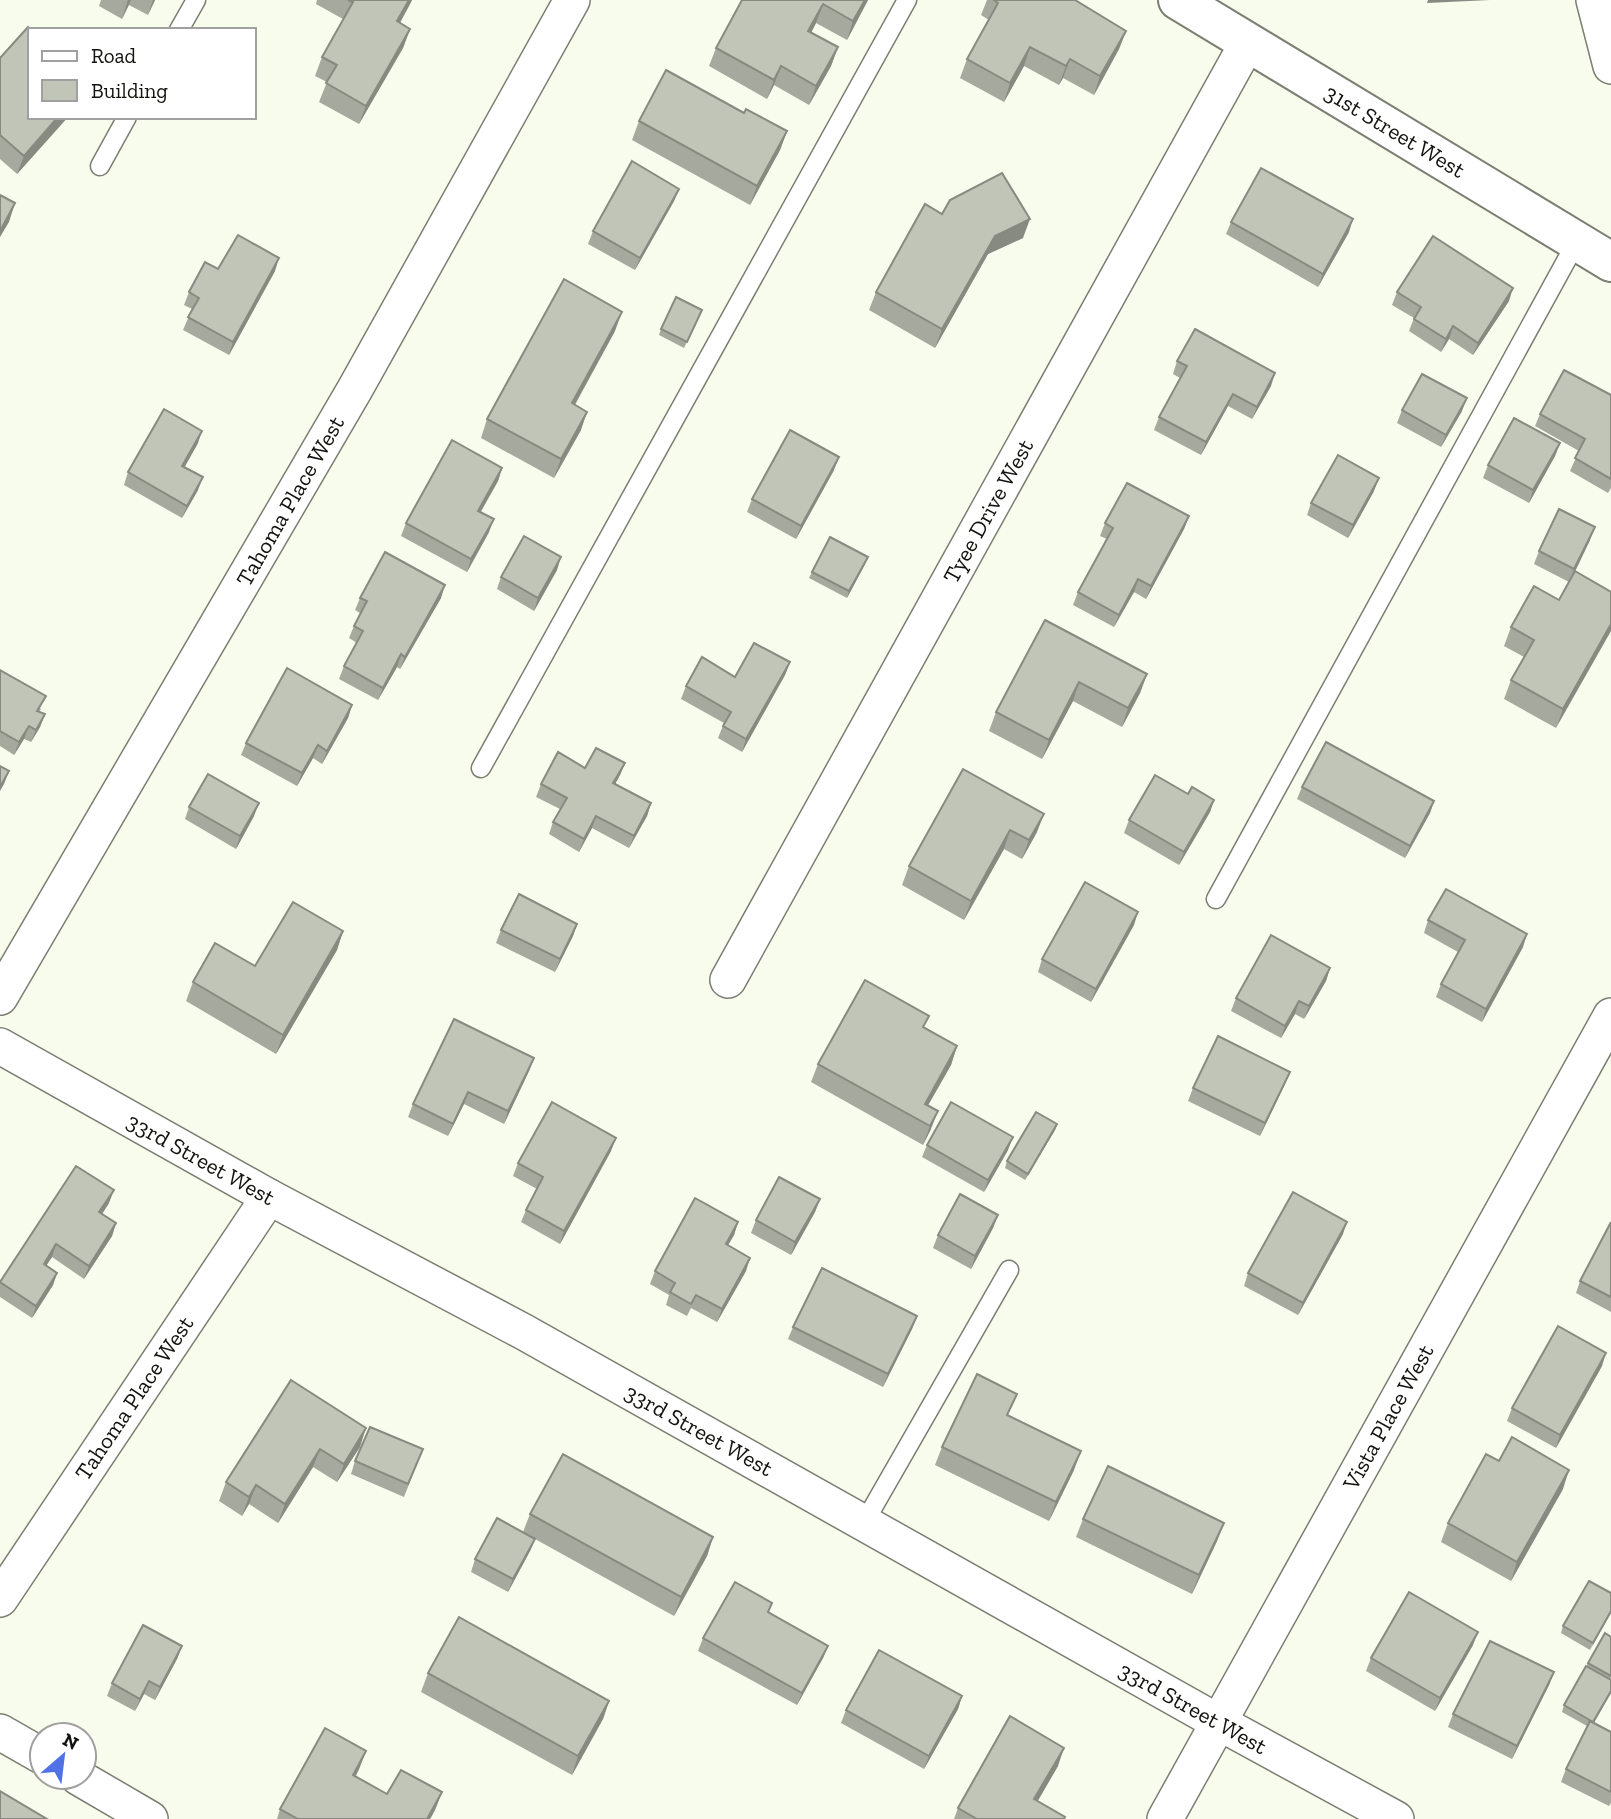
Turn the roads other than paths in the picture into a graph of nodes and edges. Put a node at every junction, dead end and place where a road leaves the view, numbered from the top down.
1 (196, 0) edge
2 (572, 0) edge
3 (907, 0) edge
4 (1178, 0) edge
5 (1594, 0) edge
6 (180, 28) edge
7 (1248, 42) junction
8 (1611, 66) edge
9 (126, 119) edge
10 (100, 166) dead end
11 (1577, 241) junction
12 (1611, 262) edge
13 (481, 768) dead end
14 (1216, 899) dead end
15 (729, 980) dead end
16 (0, 997) edge
17 (1611, 1016) edge
18 (0, 1046) edge
19 (269, 1197) junction
20 (1009, 1270) dead end
21 (864, 1523) junction
22 (0, 1599) edge
23 (1218, 1722) junction
24 (0, 1732) edge
25 (28, 1748) edge
26 (98, 1789) edge
27 (150, 1819) edge
28 (1165, 1819) edge
29 (1396, 1819) edge

1 - 6 lane
2 - 16 street, Tahoma Place West
3 - 13 lane
4 - 7 street, 31st Street West
5 - 8 street
7 - 11 street, 31st Street West
7 - 15 street, Tyee Drive West
9 - 10 lane
11 - 12 street, 31st Street West
11 - 14 lane
17 - 23 street, Vista Place West
18 - 19 street, 33rd Street West
19 - 21 street, 33rd Street West
19 - 22 street, Tahoma Place West
20 - 21 lane
21 - 23 street, 33rd Street West
23 - 28 street, Vista Place West
23 - 29 street, 33rd Street West
24 - 25 street
26 - 27 street

